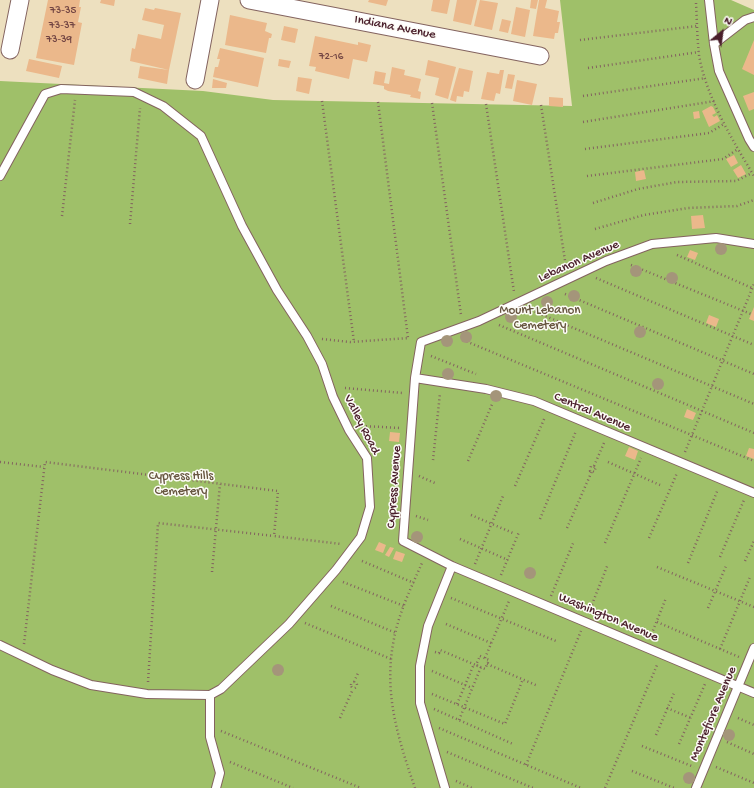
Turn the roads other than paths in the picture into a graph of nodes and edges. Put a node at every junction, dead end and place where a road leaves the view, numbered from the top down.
1 (20, 0) edge
2 (210, 0) edge
3 (249, 0) edge
4 (709, 0) edge
5 (754, 17) edge
6 (714, 44) junction
7 (10, 50) dead end
8 (540, 56) dead end
9 (195, 80) dead end
10 (754, 146) edge
11 (0, 176) edge
12 (754, 244) edge
13 (421, 342) joint
14 (415, 378) junction
15 (751, 492) edge
16 (452, 566) junction
17 (0, 645) edge
18 (754, 648) edge
19 (738, 686) junction
20 (754, 693) edge
21 (210, 695) junction
22 (216, 788) edge
23 (445, 788) edge
24 (696, 788) edge

1 - 7 street
2 - 9 street
3 - 8 street, Indiana Avenue
4 - 6 lane
5 - 6 lane
6 - 10 lane
11 - 21 lane, Valley Road
12 - 13 lane, Lebanon Avenue
13 - 14 lane, Cypress Avenue
14 - 15 lane, Central Avenue
14 - 16 lane, Cypress Avenue
16 - 19 lane, Washington Avenue
16 - 23 lane
17 - 21 lane
18 - 19 lane, Montefiore Avenue
19 - 20 lane, Washington Avenue
19 - 24 lane, Montefiore Avenue
21 - 22 lane

